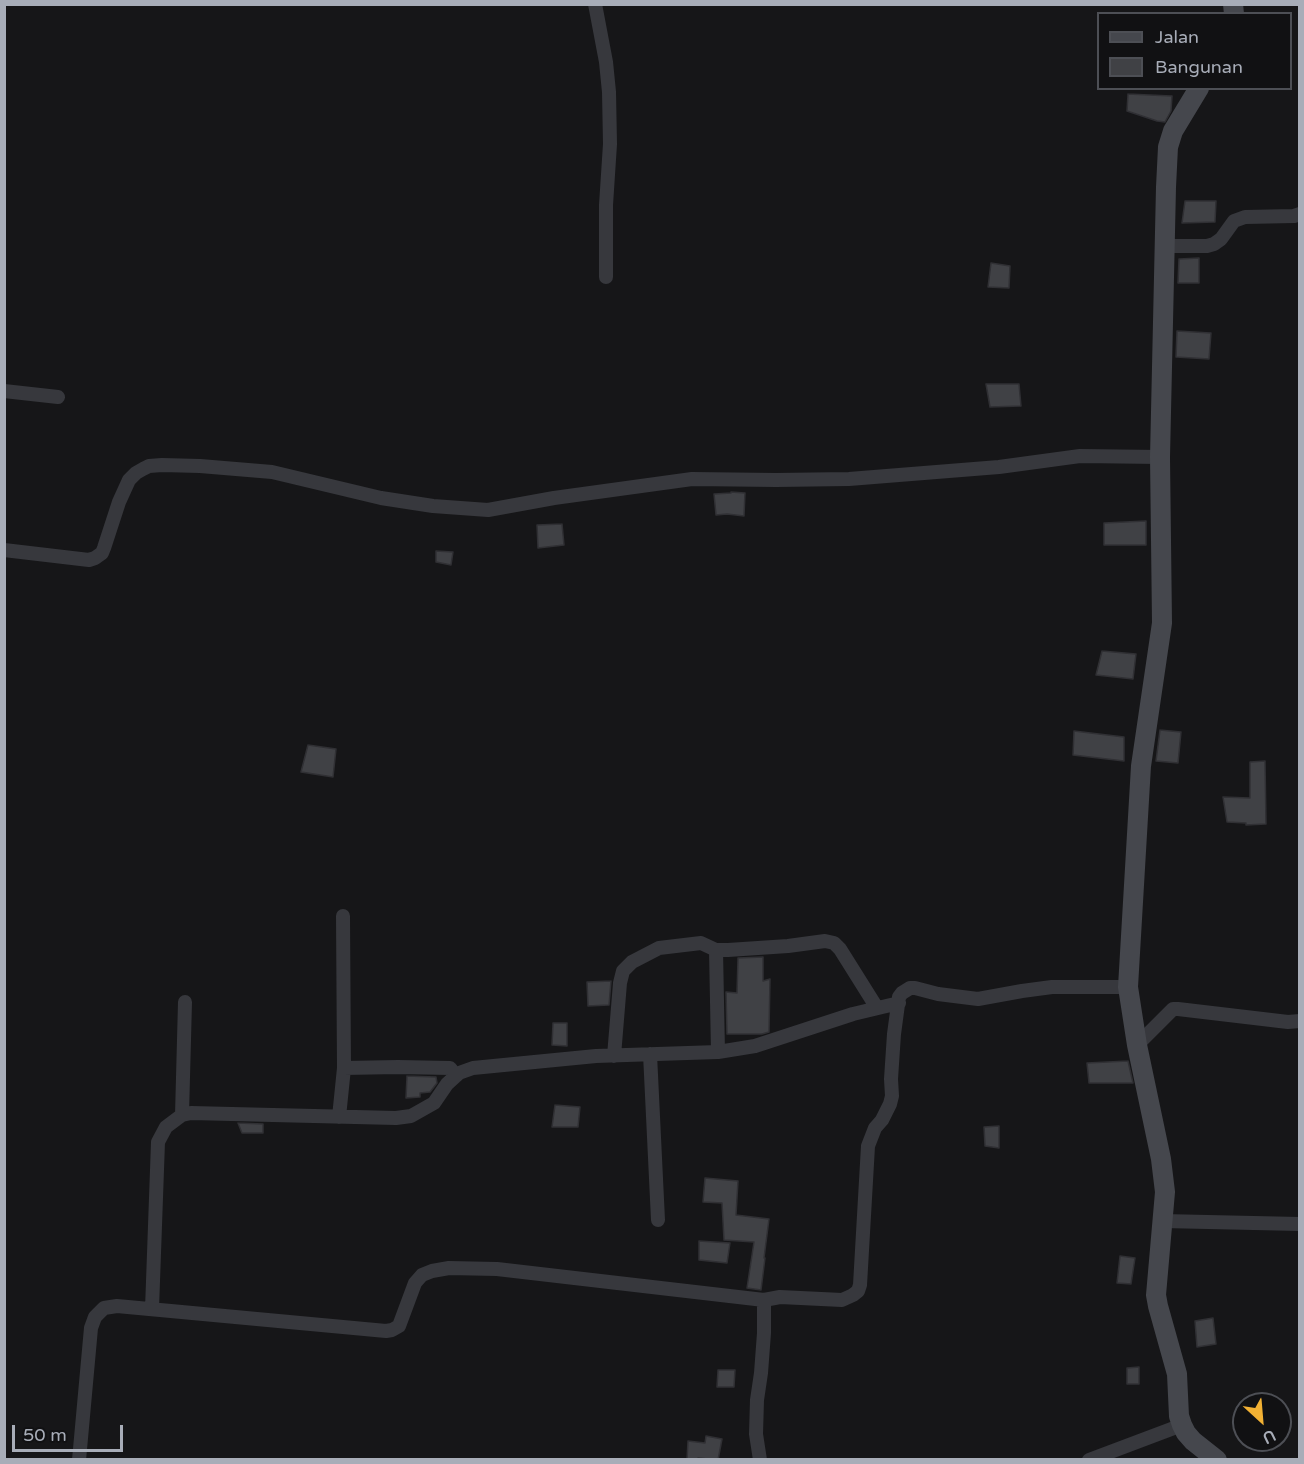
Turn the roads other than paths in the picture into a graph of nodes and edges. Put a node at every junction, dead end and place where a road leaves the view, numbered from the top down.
1 (595, 4) edge
2 (1198, 90) edge
3 (1299, 214) edge
4 (1165, 246) junction
5 (606, 277) dead end
6 (4, 391) edge
7 (58, 397) dead end
8 (1160, 457) junction
9 (4, 550) edge
10 (343, 916) dead end
11 (716, 950) junction
12 (1128, 987) junction
13 (185, 1002) dead end
14 (899, 1003) junction
15 (877, 1008) junction
16 (1299, 1022) edge
17 (1137, 1045) junction
18 (718, 1052) junction
19 (650, 1054) junction
20 (614, 1056) junction
21 (344, 1068) junction
22 (456, 1076) junction
23 (182, 1115) junction
24 (339, 1116) junction
25 (658, 1220) dead end
26 (1162, 1221) junction
27 (1299, 1224) edge
28 (764, 1300) junction
29 (152, 1309) junction
30 (1182, 1425) junction
31 (79, 1460) edge
32 (760, 1460) edge
33 (1089, 1460) edge
34 (1217, 1460) edge

1 - 5 street
2 - 4 street
3 - 4 street
4 - 8 street
6 - 7 street
8 - 9 street
8 - 12 street
10 - 21 street
11 - 15 street
11 - 18 street
11 - 20 street
12 - 14 street
12 - 17 street
13 - 23 street
14 - 15 street
14 - 28 street
15 - 18 street
16 - 17 street
17 - 26 street
18 - 19 street
19 - 20 street
19 - 25 street
20 - 22 street
21 - 22 street
21 - 24 street
22 - 24 street
23 - 24 street
23 - 29 street
26 - 27 street
26 - 30 street
28 - 29 street
28 - 32 street
29 - 31 street
30 - 33 street
30 - 34 street

